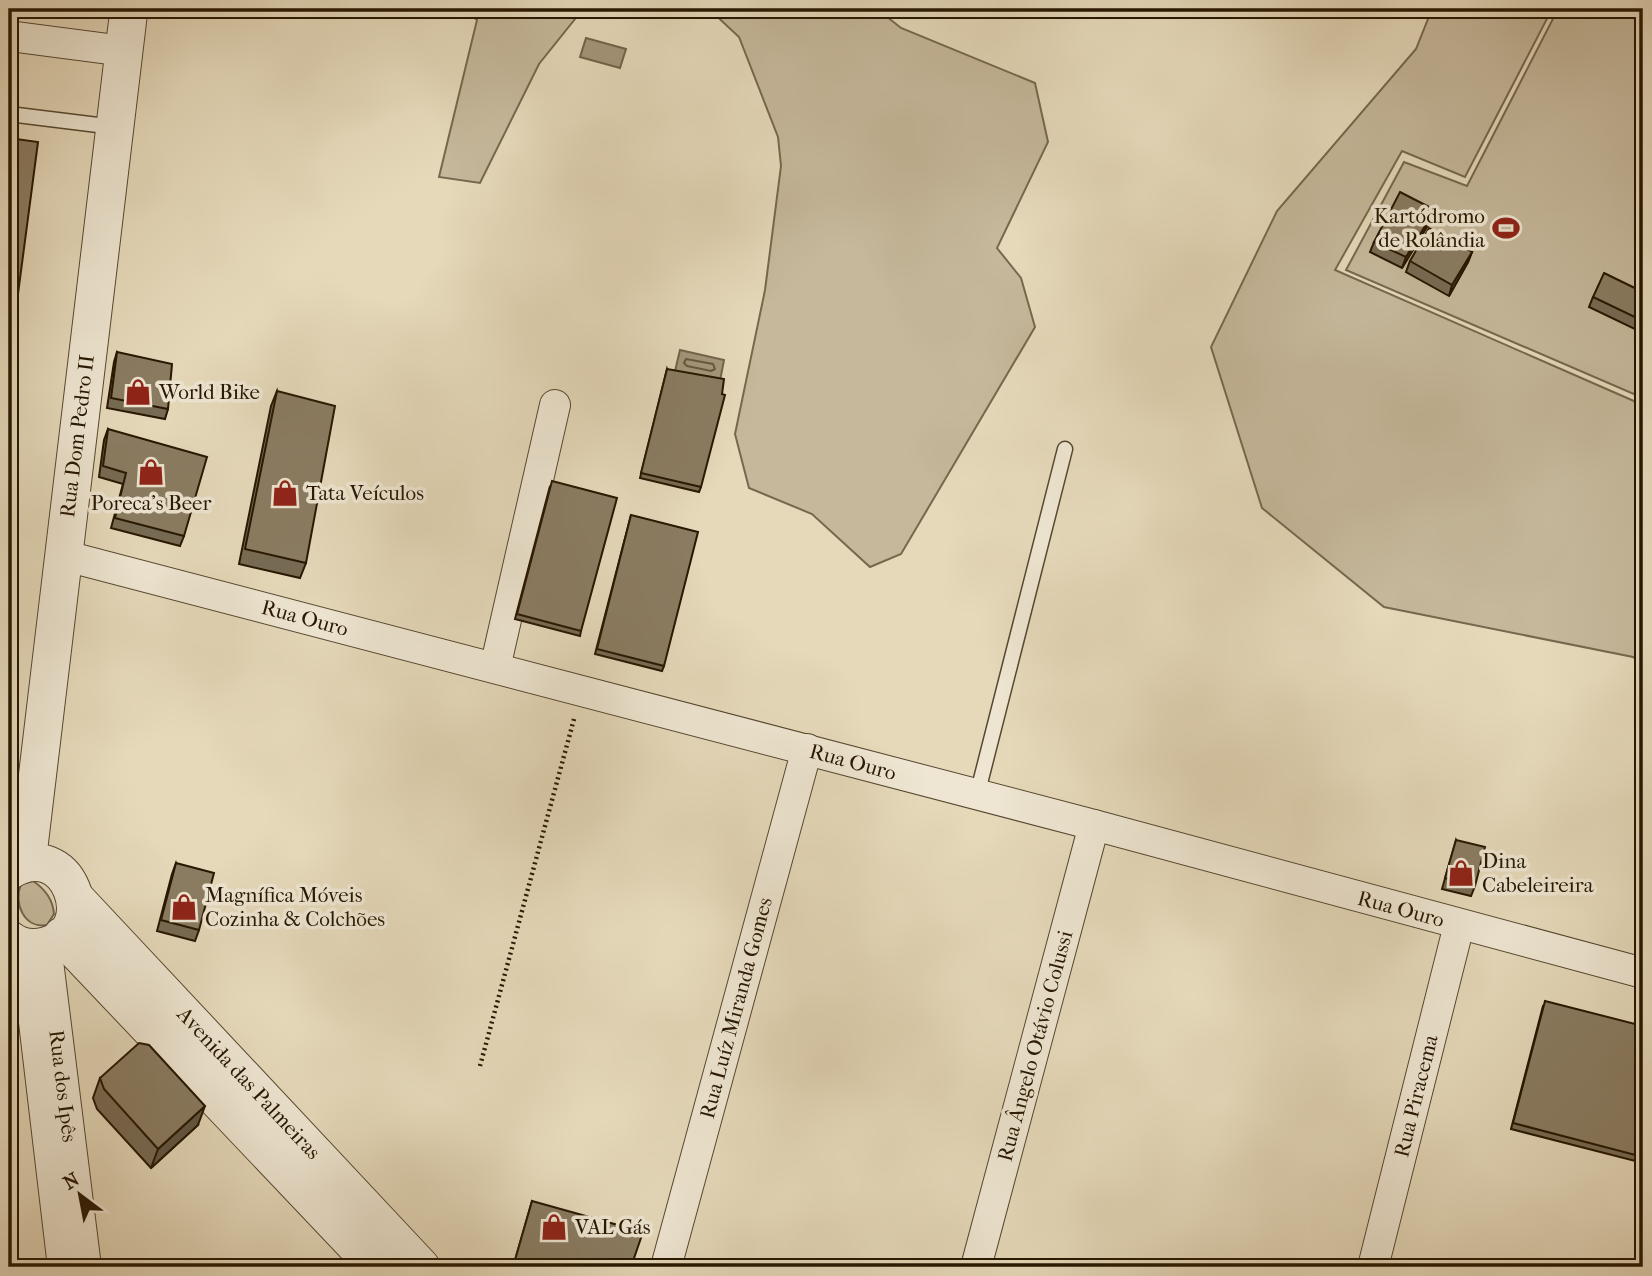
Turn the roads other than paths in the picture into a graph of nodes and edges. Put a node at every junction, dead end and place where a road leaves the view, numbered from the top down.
1 (129, 9) edge
2 (9, 36) edge
3 (124, 51) junction
4 (9, 114) edge
5 (115, 127) junction
6 (555, 405) dead end
7 (1065, 449) dead end
8 (62, 555) junction
9 (495, 668) junction
10 (807, 749) junction
11 (977, 795) junction
12 (1094, 825) junction
13 (18, 867) edge
14 (76, 899) junction
15 (1459, 925) junction
16 (35, 942) edge
17 (1643, 973) edge
18 (63, 1267) edge
19 (86, 1267) edge
20 (376, 1267) edge
21 (421, 1267) edge
22 (666, 1267) edge
23 (976, 1267) edge
24 (1373, 1267) edge

1 - 3 street, Rua Dom Pedro II
2 - 3 street
3 - 5 street, Rua Dom Pedro II
4 - 5 lane
5 - 8 street, Rua Dom Pedro II
6 - 9 street
7 - 11 lane
8 - 9 street, Rua Ouro
8 - 13 street, Rua Dom Pedro II
9 - 10 street, Rua Ouro
10 - 11 street, Rua Ouro
10 - 22 street, Rua Luíz Miranda Gomes
11 - 12 street, Rua Ouro
12 - 15 street, Rua Ouro
12 - 23 street, Rua Ângelo Otávio Colussi
13 - 14 street, Avenida das Palmeiras
14 - 16 street
14 - 21 street, Avenida das Palmeiras
15 - 17 street, Rua Ouro
15 - 24 street, Rua Piracema
16 - 18 street, Rua dos Ipês
16 - 19 street, Rua dos Ipês
16 - 20 street, Avenida das Palmeiras

